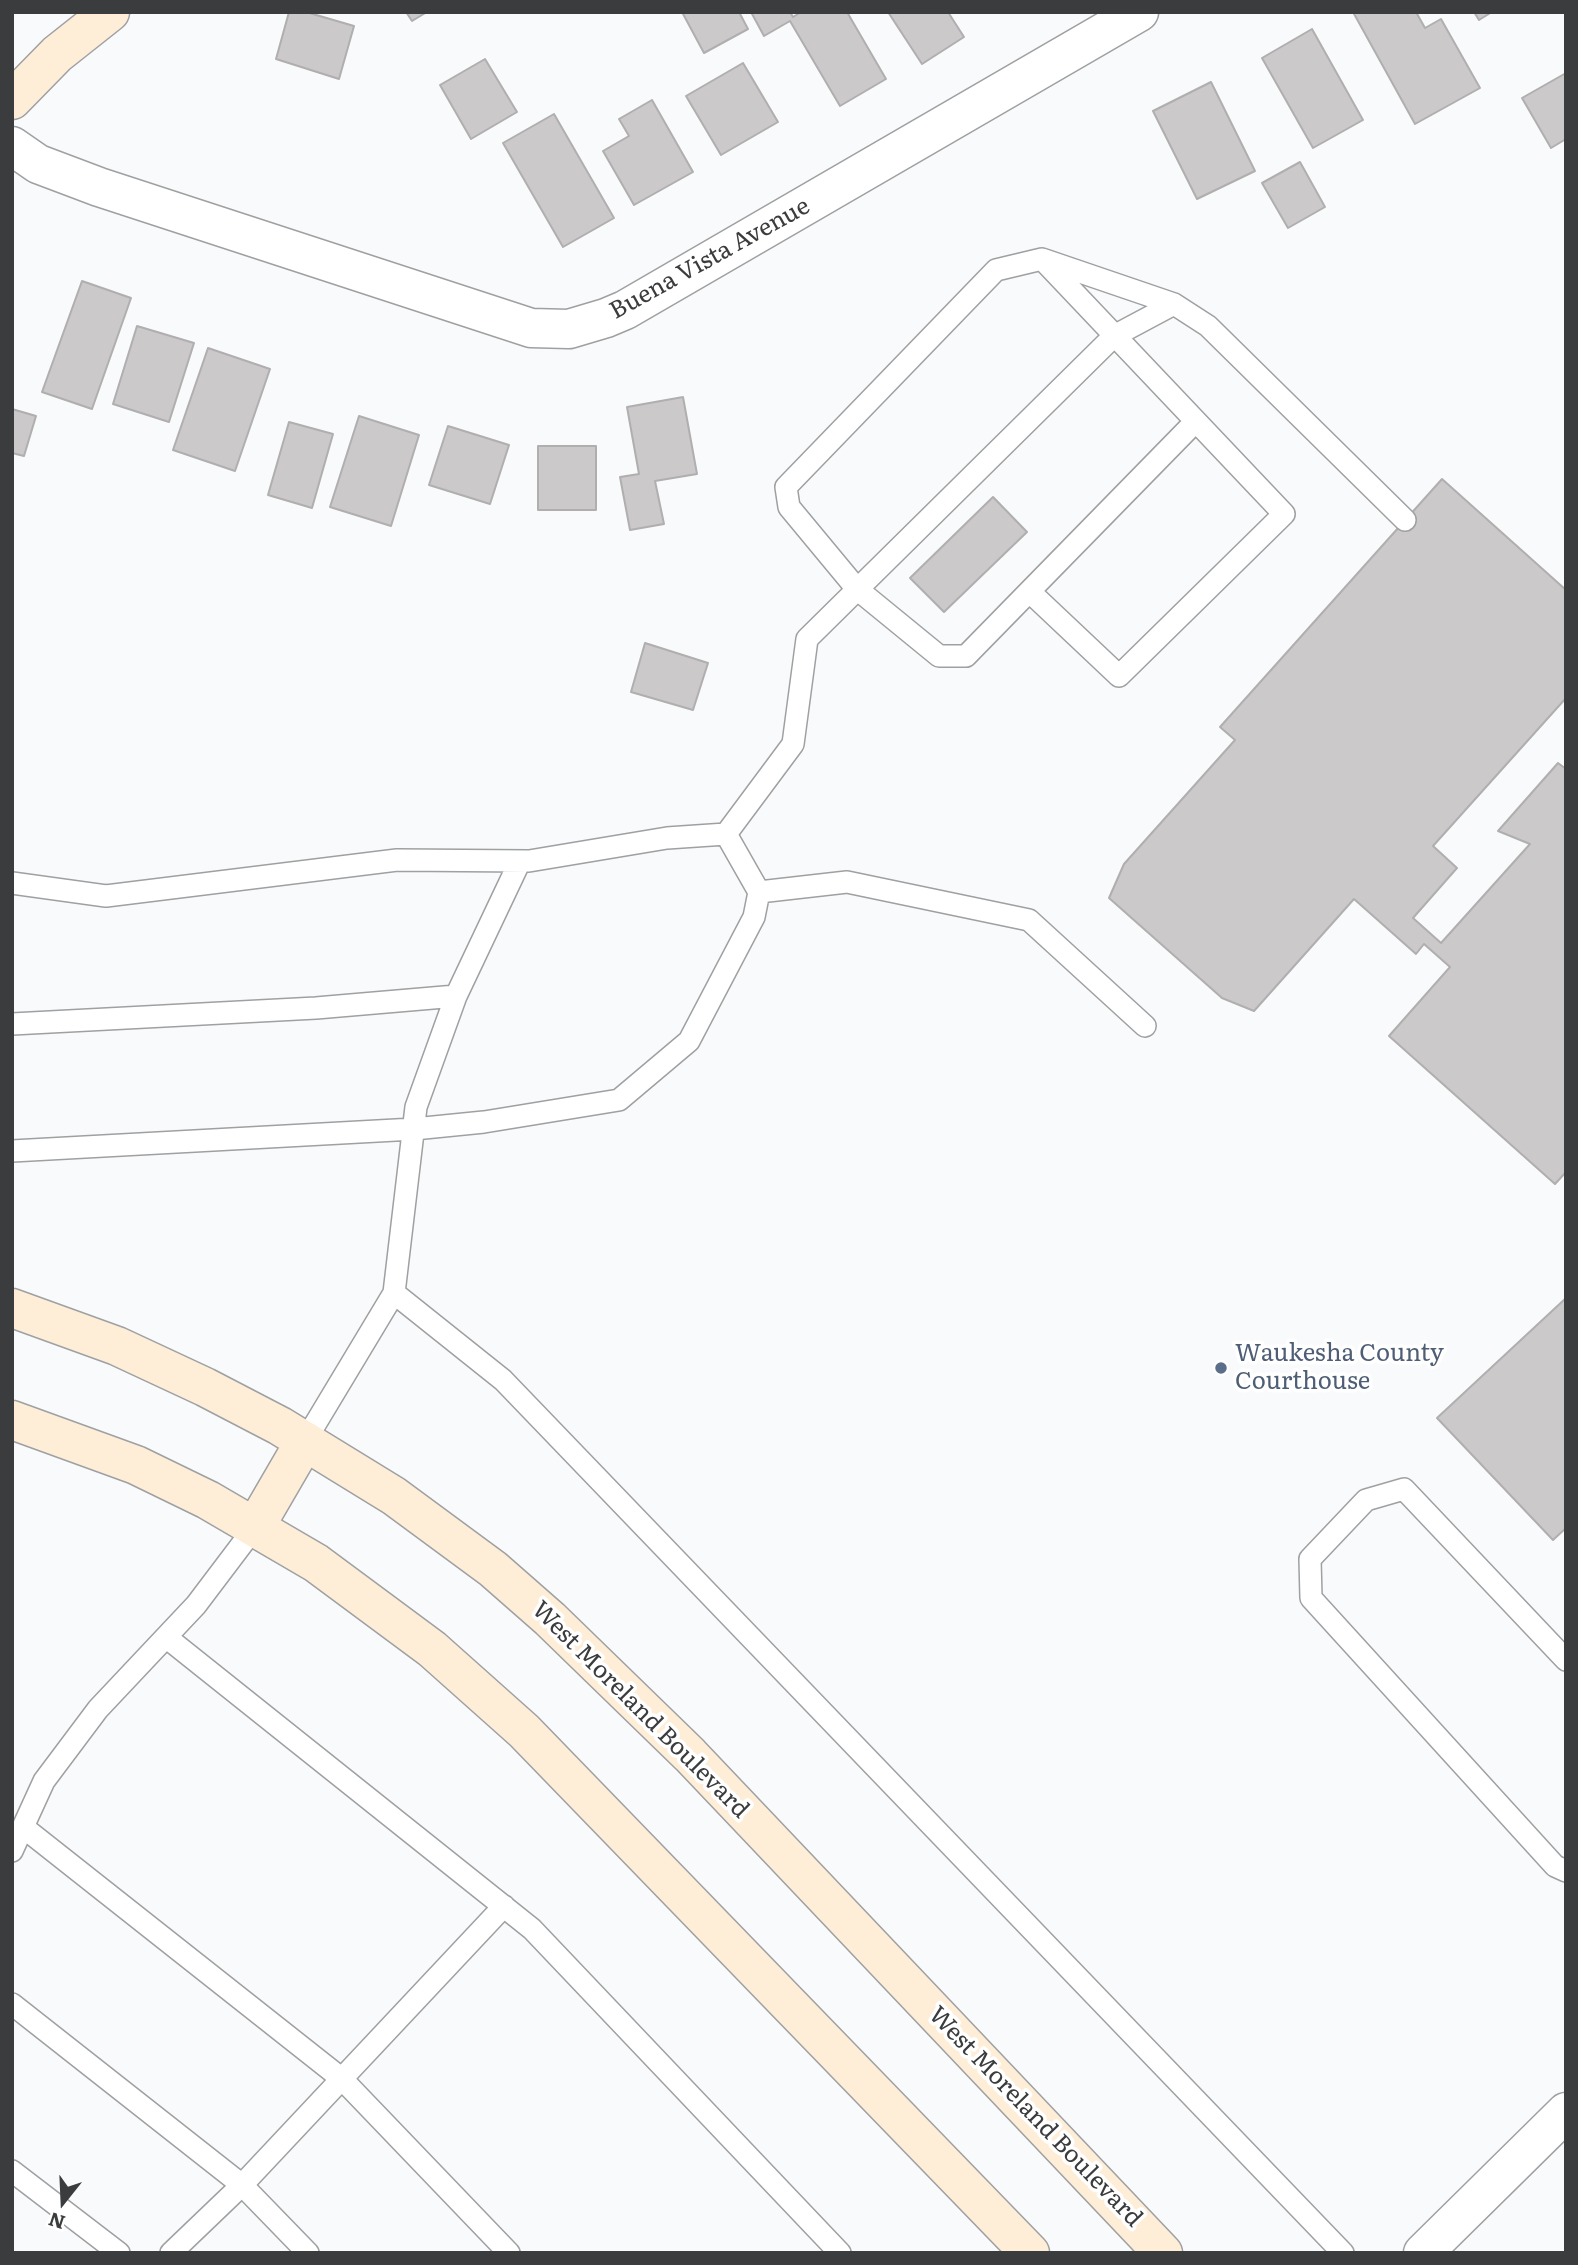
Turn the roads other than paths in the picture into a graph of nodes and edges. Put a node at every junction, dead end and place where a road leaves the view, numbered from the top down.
1 (110, 12) edge
2 (1139, 12) edge
3 (12, 100) edge
4 (12, 146) edge
5 (1042, 259) junction
6 (1174, 304) junction
7 (1114, 336) junction
8 (1195, 422) junction
9 (1405, 520) dead end
10 (857, 589) junction
11 (1030, 592) junction
12 (726, 834) junction
13 (520, 861) junction
14 (12, 883) edge
15 (759, 892) junction
16 (456, 996) junction
17 (12, 1024) edge
18 (1145, 1026) dead end
19 (414, 1129) junction
20 (12, 1151) edge
21 (394, 1293) junction
22 (12, 1308) edge
23 (12, 1420) edge
24 (305, 1441) junction
25 (255, 1527) junction
26 (166, 1636) junction
27 (1566, 1660) edge
28 (23, 1827) junction
29 (12, 1852) edge
30 (1566, 1871) edge
31 (504, 1906) junction
32 (12, 2004) edge
33 (342, 2079) junction
34 (1566, 2112) edge
35 (12, 2171) edge
36 (242, 2185) junction
37 (119, 2253) edge
38 (171, 2253) edge
39 (308, 2253) edge
40 (509, 2253) edge
41 (840, 2253) edge
42 (1030, 2253) edge
43 (1163, 2253) edge
44 (1343, 2253) edge
45 (1423, 2253) edge

1 - 3 street
2 - 4 street, Buena Vista Avenue
5 - 6 lane
5 - 7 lane
5 - 10 lane
6 - 7 lane
6 - 9 lane
7 - 8 lane
7 - 10 lane
8 - 11 lane
8 - 11 lane
10 - 11 lane
10 - 12 lane
12 - 13 lane
12 - 15 lane
13 - 14 lane
13 - 16 lane
15 - 18 lane
15 - 19 lane
16 - 17 lane
16 - 19 lane
19 - 20 lane
19 - 21 lane
21 - 24 lane
21 - 44 lane
22 - 24 street, West Moreland Boulevard
23 - 25 street
24 - 25 street
24 - 43 street, West Moreland Boulevard
25 - 26 lane
25 - 42 street
26 - 28 lane
26 - 31 lane
27 - 30 lane
28 - 29 lane
28 - 33 lane
31 - 33 lane
31 - 41 lane
32 - 36 lane
33 - 36 lane
33 - 40 lane
34 - 45 street
35 - 37 lane
36 - 38 lane
36 - 39 lane

